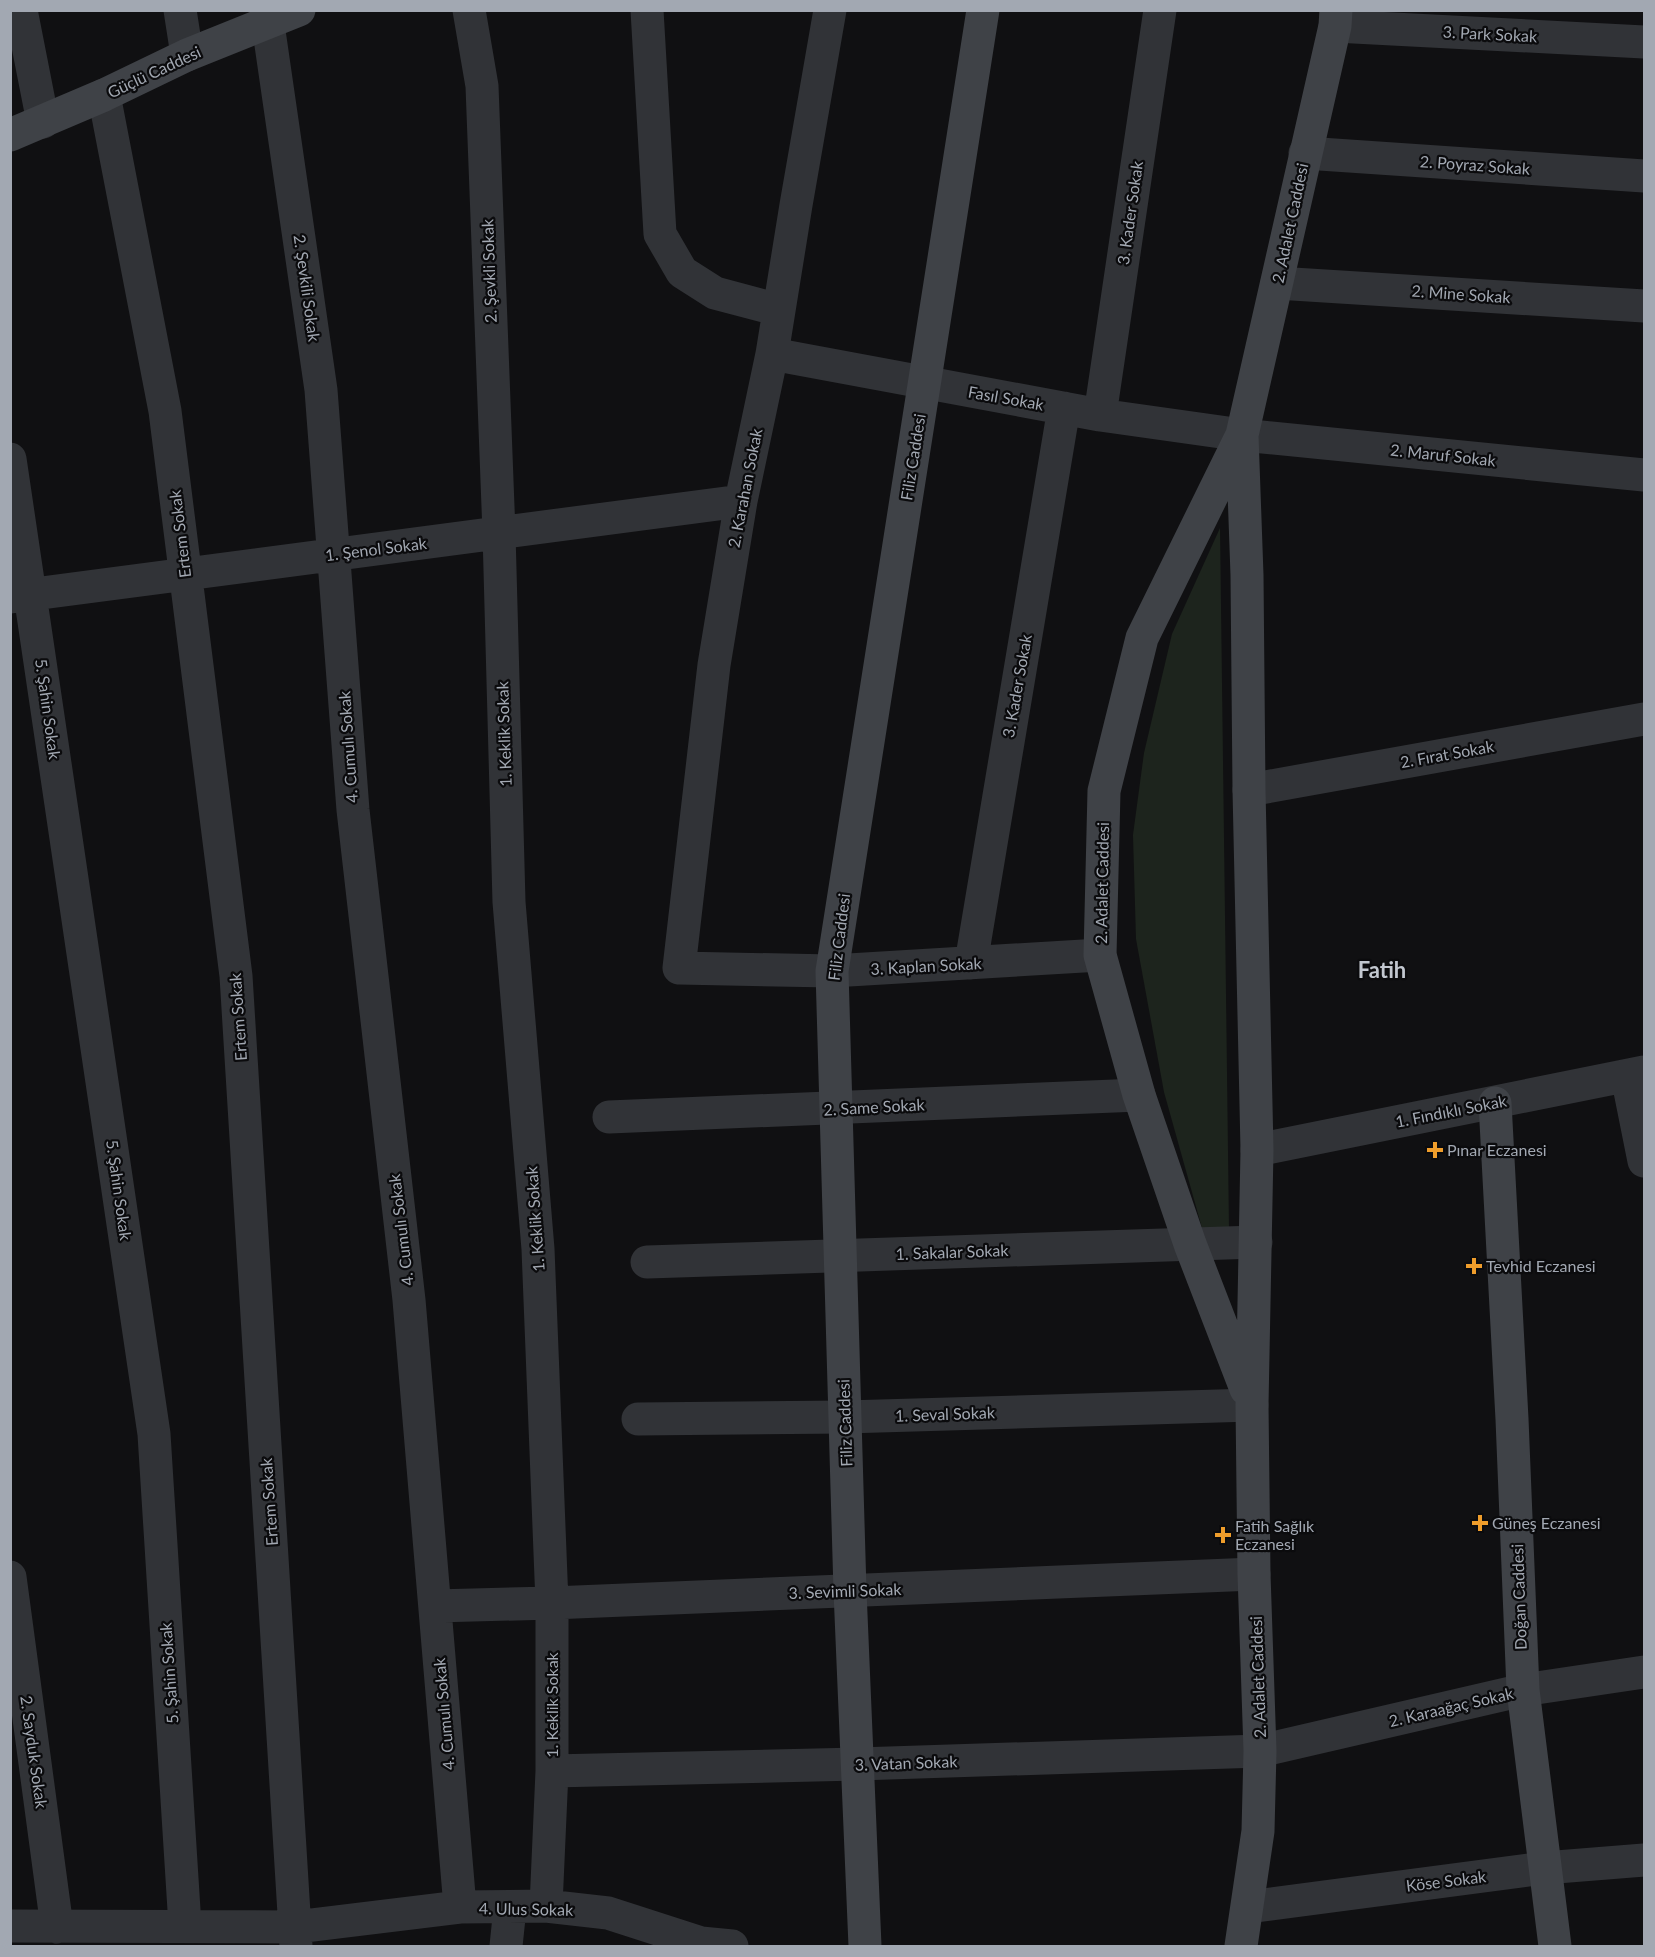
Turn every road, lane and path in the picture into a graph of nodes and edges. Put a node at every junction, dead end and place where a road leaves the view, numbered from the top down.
1 (21, 10) edge
2 (180, 10) edge
3 (299, 10) edge
4 (469, 10) edge
5 (647, 10) edge
6 (830, 10) edge
7 (983, 10) edge
8 (1160, 10) edge
9 (1335, 18) edge
10 (268, 24) junction
11 (1644, 42) edge
12 (187, 56) junction
13 (104, 95) junction
14 (43, 122) junction
15 (10, 135) edge
16 (1305, 153) junction
17 (1644, 176) edge
18 (1277, 283) junction
19 (1644, 306) edge
20 (779, 310) junction
21 (772, 354) junction
22 (925, 384) junction
23 (1064, 408) junction
24 (1100, 415) junction
25 (1242, 435) junction
26 (10, 459) edge
27 (1644, 475) edge
28 (741, 501) junction
29 (498, 533) junction
30 (333, 554) junction
31 (185, 574) junction
32 (21, 596) edge
33 (1644, 719) edge
34 (1249, 790) junction
35 (1100, 956) junction
36 (971, 963) junction
37 (679, 968) joint
38 (832, 971) junction
39 (1636, 1074) edge
40 (1139, 1095) junction
41 (1495, 1103) junction
42 (835, 1109) junction
43 (609, 1117) dead end
44 (1257, 1150) junction
45 (1644, 1161) edge
46 (1256, 1242) junction
47 (1190, 1244) junction
48 (840, 1255) junction
49 (647, 1262) dead end
50 (1252, 1405) junction
51 (845, 1417) junction
52 (638, 1419) dead end
53 (1254, 1574) junction
54 (10, 1576) edge
55 (850, 1591) junction
56 (552, 1603) junction
57 (435, 1606) junction
58 (1644, 1672) edge
59 (1523, 1690) junction
60 (1260, 1751) junction
61 (858, 1764) junction
62 (552, 1771) junction
63 (1644, 1860) edge
64 (1544, 1868) junction
65 (546, 1906) junction
66 (460, 1907) junction
67 (1248, 1907) junction
68 (510, 1908) junction
69 (10, 1926) edge
70 (185, 1926) junction
71 (57, 1927) junction
72 (142, 1936) edge
73 (296, 1937) edge
74 (712, 1946) edge
75 (506, 1947) edge
76 (865, 1947) edge
77 (1241, 1947) edge
78 (1554, 1947) edge

1 - 14 street
2 - 12 street
3 - 10 main road, Güçlü Caddesi
4 - 29 street, 2. Şevkli Sokak
5 - 20 street
6 - 20 street, 2. Karahan Sokak
7 - 22 main road, Filiz Caddesi
8 - 24 street, 3. Kader Sokak
9 - 11 street, 3. Park Sokak
9 - 16 main road, 2. Adalet Caddesi
10 - 12 main road, Güçlü Caddesi
10 - 30 street, 2. Şevkili Sokak
12 - 13 main road, Güçlü Caddesi
13 - 14 main road, Güçlü Caddesi
13 - 31 street, Ertem Sokak
14 - 15 main road, Güçlü Caddesi
16 - 17 street, 2. Poyraz Sokak
16 - 18 main road, 2. Adalet Caddesi
18 - 19 street, 2. Mine Sokak
18 - 25 main road, 2. Adalet Caddesi
20 - 21 street, 2. Karahan Sokak
21 - 22 street, Fasıl Sokak
21 - 28 street, 2. Karahan Sokak
22 - 23 street, Fasıl Sokak
22 - 38 main road, Filiz Caddesi
23 - 24 street, Fasıl Sokak
23 - 36 street, 3. Kader Sokak
24 - 25 street, Fasıl Sokak
25 - 27 street, 2. Maruf Sokak
25 - 34 main road, 2. Adalet Caddesi
25 - 35 main road, 2. Adalet Caddesi
26 - 32 street, 5. Şahin Sokak
28 - 29 street, 1. Şenol Sokak
28 - 37 street, 2. Karahan Sokak
29 - 30 street, 1. Şenol Sokak
29 - 56 street, 1. Keklik Sokak
30 - 31 street, 1. Şenol Sokak
30 - 57 street, 4. Cumulı Sokak
31 - 32 street, 1. Şenol Sokak
31 - 73 street, Ertem Sokak
32 - 70 street, 5. Şahin Sokak
33 - 34 street, 2. Fırat Sokak
34 - 44 main road, 2. Adalet Caddesi
35 - 36 street, 3. Kaplan Sokak
35 - 40 main road, 2. Adalet Caddesi
36 - 38 street, 3. Kaplan Sokak
37 - 38 street, 3. Kaplan Sokak
38 - 42 main road, Filiz Caddesi
39 - 41 street, 1. Fındıklı Sokak
39 - 45 street
40 - 42 street, 2. Same Sokak
40 - 47 main road, 2. Adalet Caddesi
41 - 44 street, 1. Fındıklı Sokak
41 - 59 main road, Doğan Caddesi
42 - 43 street, 2. Same Sokak
42 - 48 main road, Filiz Caddesi
44 - 46 main road, 2. Adalet Caddesi
46 - 47 street, 1. Sakalar Sokak
46 - 50 main road, 2. Adalet Caddesi
47 - 48 street, 1. Sakalar Sokak
47 - 50 main road, 2. Adalet Caddesi
48 - 49 street, 1. Sakalar Sokak
48 - 51 main road, Filiz Caddesi
50 - 51 street, 1. Seval Sokak
50 - 53 main road, 2. Adalet Caddesi
51 - 52 street, 1. Seval Sokak
51 - 55 main road, Filiz Caddesi
53 - 55 street, 3. Sevimli Sokak
53 - 60 main road, 2. Adalet Caddesi
54 - 71 street, 2. Sayduk Sokak
55 - 56 street, 3. Sevimli Sokak
55 - 61 main road, Filiz Caddesi
56 - 57 street, 3. Sevimli Sokak
56 - 62 street, 1. Keklik Sokak
57 - 66 street, 4. Cumulı Sokak
58 - 59 street, 2. Karaağaç Sokak
59 - 60 street, 2. Karaağaç Sokak
59 - 64 main road, Doğan Caddesi
60 - 61 street, 3. Vatan Sokak
60 - 67 main road, 2. Adalet Caddesi
61 - 62 street, 3. Vatan Sokak
61 - 76 main road, Filiz Caddesi
62 - 65 street, 1. Keklik Sokak
63 - 64 street, Köse Sokak
64 - 67 street, Köse Sokak
64 - 78 main road, Doğan Caddesi
65 - 68 street, 4. Ulus Sokak
65 - 74 street, 4. Ulus Sokak
66 - 68 street, 4. Ulus Sokak
66 - 73 street, 4. Ulus Sokak
67 - 77 main road, 2. Adalet Caddesi
68 - 75 street
69 - 71 street, 4. Ulus Sokak
70 - 72 street, 4. Ulus Sokak
70 - 73 street, 4. Ulus Sokak
71 - 72 street, 4. Ulus Sokak

